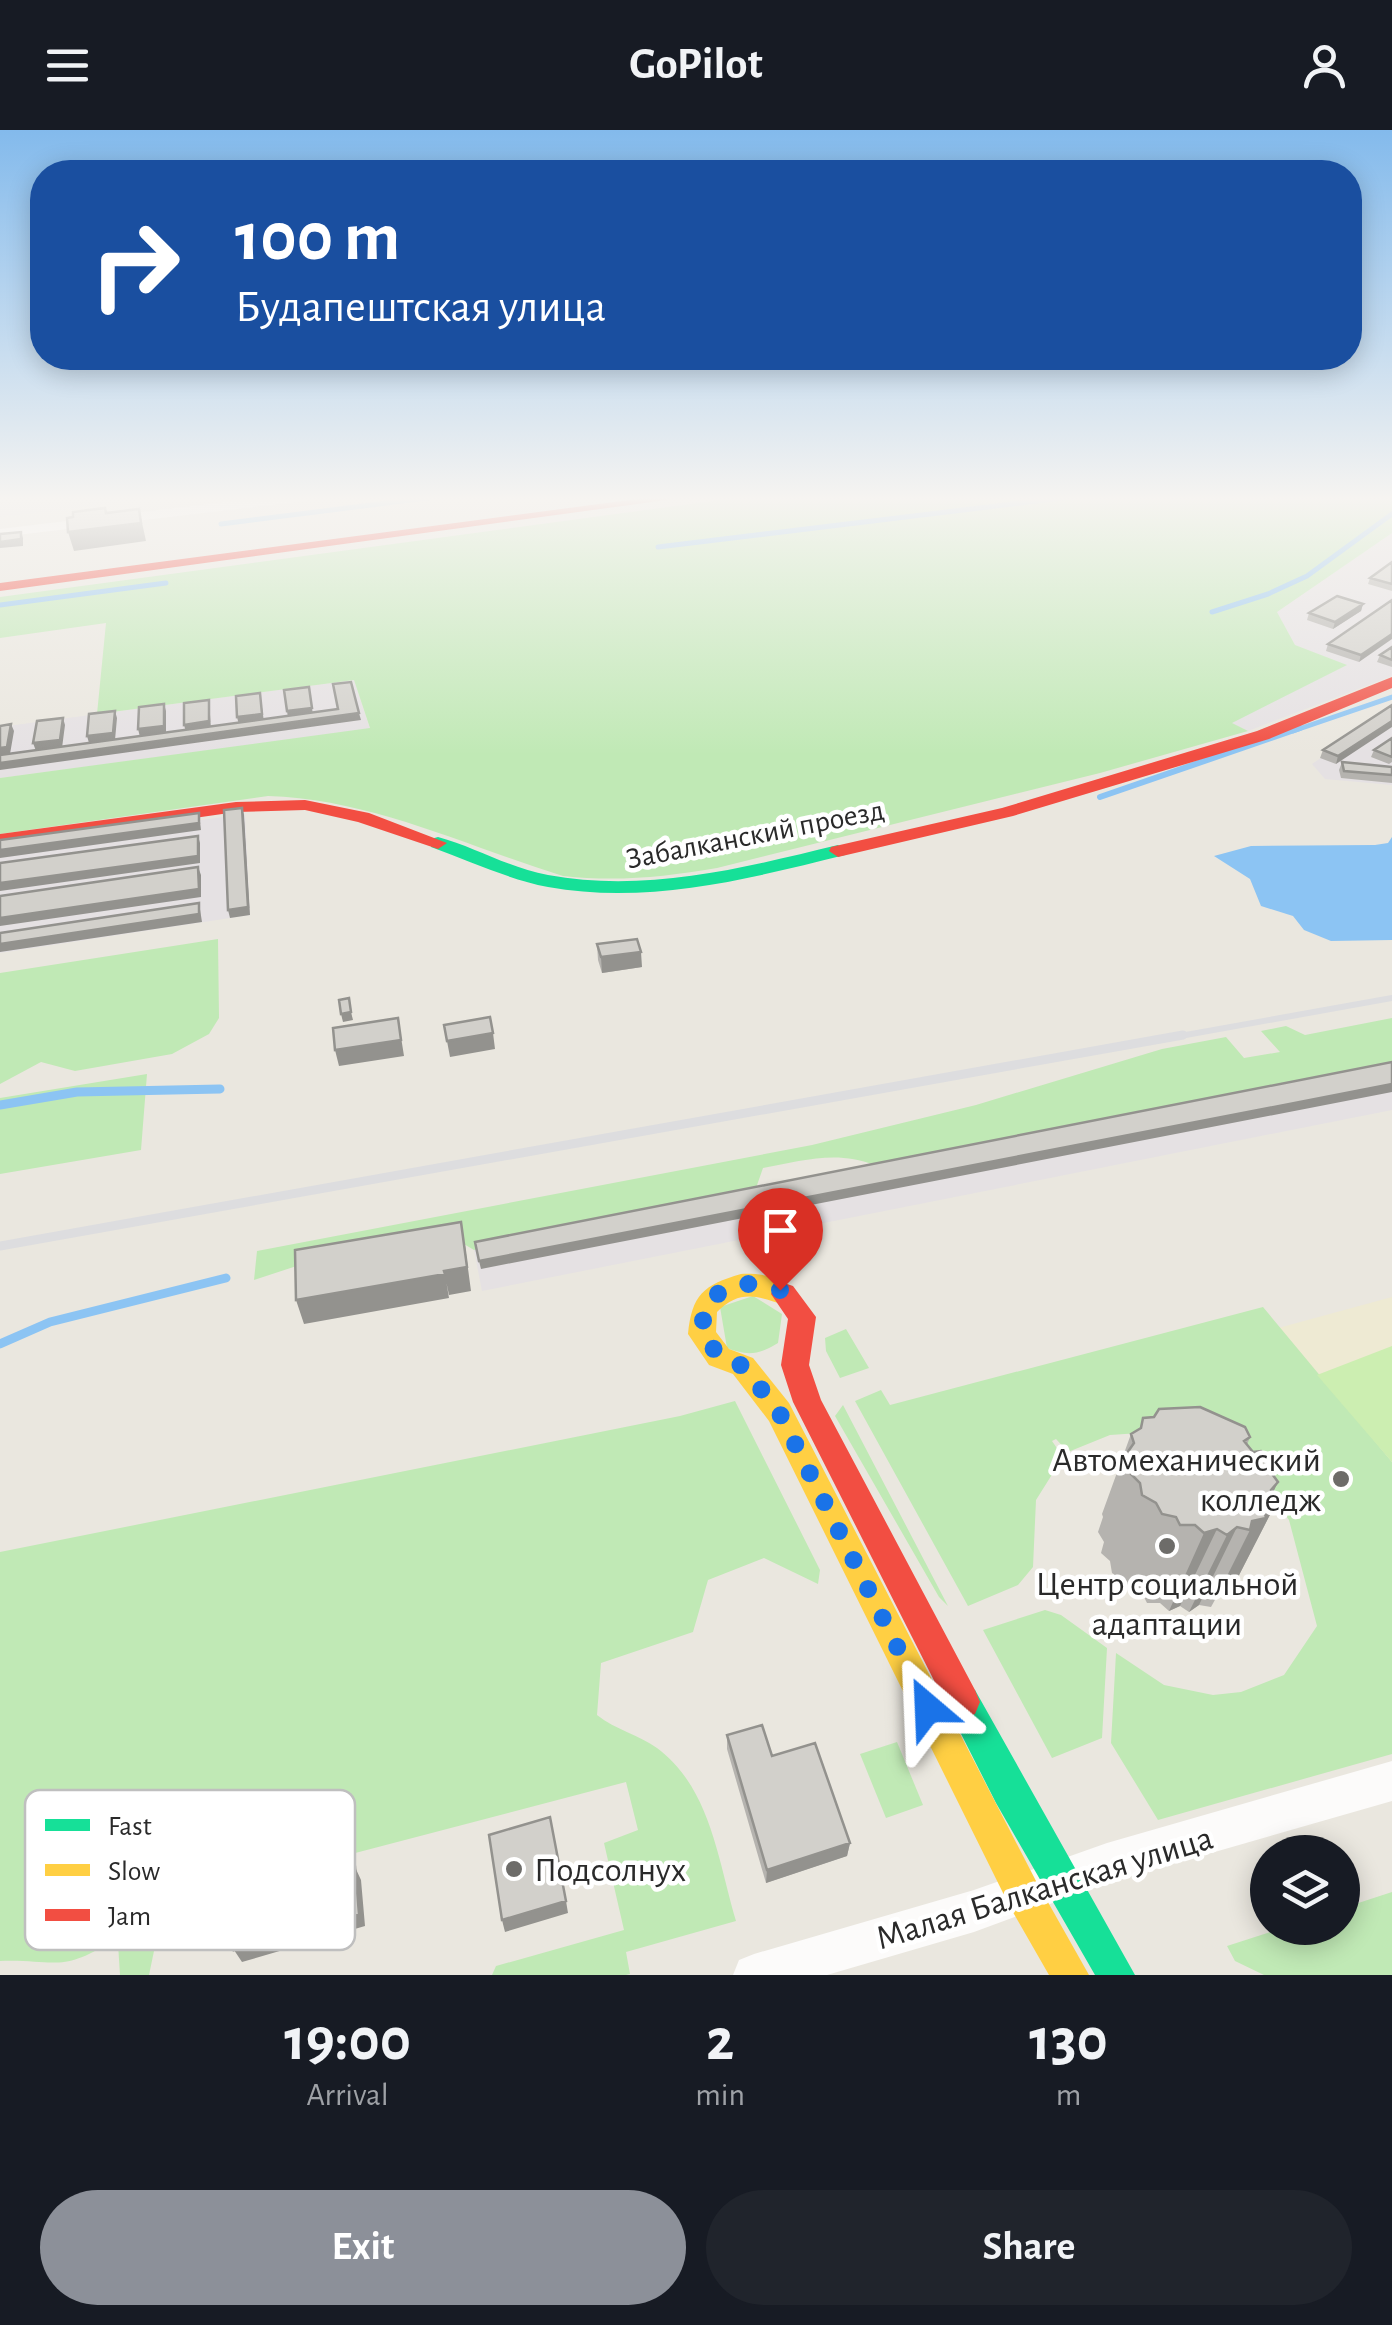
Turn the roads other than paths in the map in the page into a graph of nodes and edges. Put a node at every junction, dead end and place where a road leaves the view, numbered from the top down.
1 (30, 583) edge
2 (0, 587) edge
3 (1392, 682) edge
4 (0, 840) edge
5 (1392, 1781) edge
6 (1041, 1887) junction
7 (754, 1975) edge
8 (1070, 1975) edge
9 (1116, 1975) edge

1 - 2 main road
3 - 4 main road, Забалканский проезд
5 - 6 street, Малая Балканская улица
6 - 6 main road
6 - 7 street, Малая Балканская улица
6 - 8 main road
6 - 9 main road

